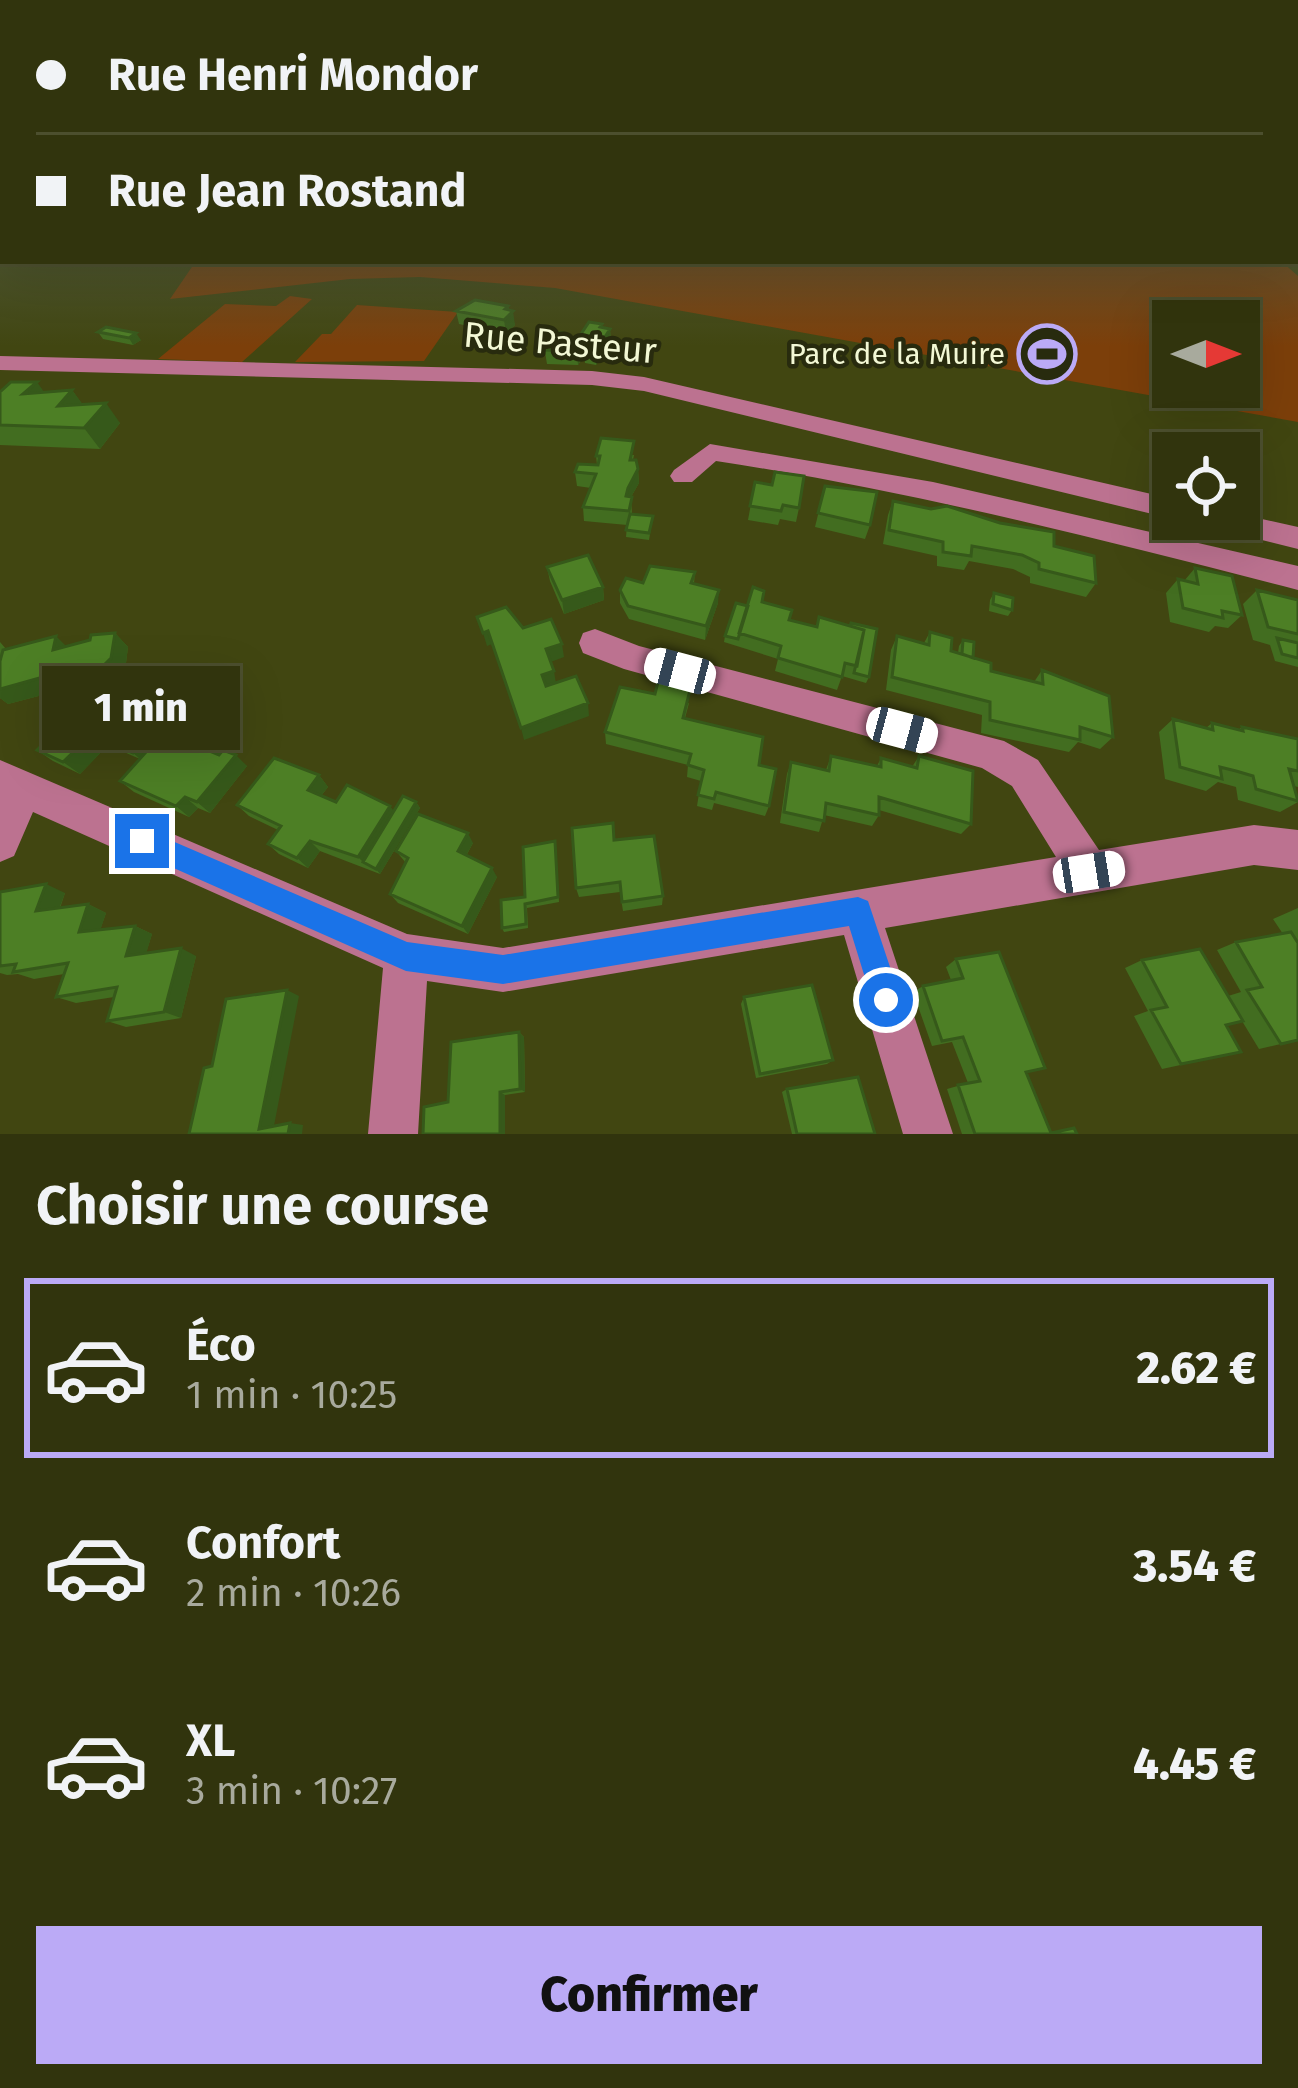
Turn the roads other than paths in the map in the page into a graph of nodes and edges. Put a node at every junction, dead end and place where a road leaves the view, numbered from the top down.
1 (0, 363) edge
2 (683, 476) dead end
3 (1152, 504) edge
4 (1260, 529) edge
5 (1298, 538) edge
6 (1298, 578) edge
7 (595, 643) dead end
8 (12, 784) edge
9 (0, 842) edge
10 (1298, 850) edge
11 (1089, 872) junction
12 (858, 910) junction
13 (406, 956) junction
14 (393, 1134) edge
15 (928, 1134) edge

1 - 3 street, Rue Pasteur
2 - 6 street
4 - 5 street
7 - 11 street
8 - 9 street
8 - 13 street
10 - 11 street
11 - 12 street
12 - 13 street
12 - 15 street
13 - 14 street

